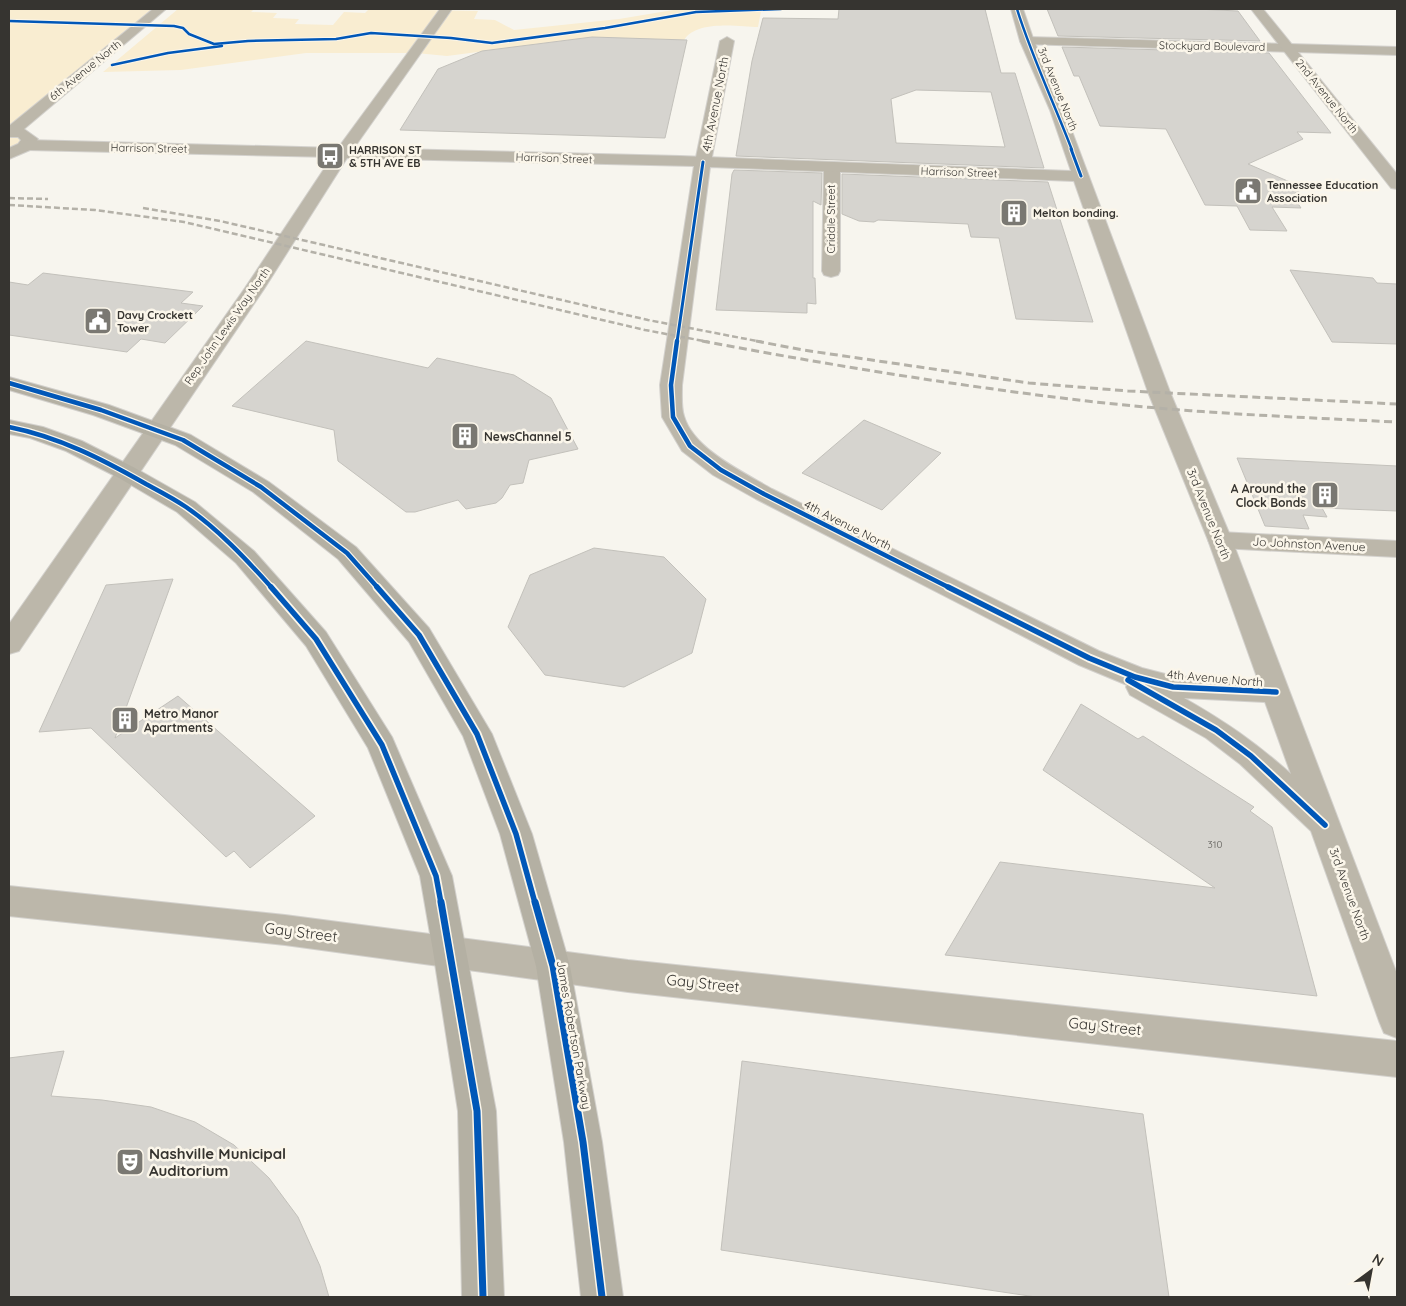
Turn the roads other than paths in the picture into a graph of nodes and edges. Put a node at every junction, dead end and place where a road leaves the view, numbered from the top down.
1 (160, 9) edge
2 (446, 9) edge
3 (1017, 9) edge
4 (1257, 9) edge
5 (727, 41) dead end
6 (1027, 41) junction
7 (1288, 48) junction
8 (1397, 51) edge
9 (10, 132) edge
10 (26, 145) junction
11 (343, 152) junction
12 (9, 154) edge
13 (703, 162) junction
14 (832, 168) junction
15 (1081, 176) junction
16 (1397, 184) edge
17 (831, 271) dead end
18 (9, 383) edge
19 (9, 427) edge
20 (156, 430) junction
21 (127, 473) junction
22 (1220, 540) junction
23 (1397, 549) edge
24 (9, 644) edge
25 (1088, 658) junction
26 (1276, 692) junction
27 (1325, 825) junction
28 (9, 901) edge
29 (450, 951) junction
30 (553, 966) junction
31 (1397, 1021) edge
32 (1397, 1058) edge
33 (483, 1297) edge
34 (602, 1297) edge

1 - 9 street, 6th Avenue North
2 - 11 street, Rep. John Lewis Way North
3 - 6 street, 3rd Avenue North
4 - 7 street, 2nd Avenue North
5 - 13 street, 4th Avenue North
6 - 7 street, Stockyard Boulevard
6 - 15 street, 3rd Avenue North
7 - 8 street, Stockyard Boulevard
7 - 16 street, 2nd Avenue North
9 - 10 street
10 - 11 street, Harrison Street
10 - 12 street
11 - 13 street, Harrison Street
11 - 20 street, Rep. John Lewis Way North
13 - 14 street, Harrison Street
13 - 25 street, 4th Avenue North
14 - 15 street, Harrison Street
14 - 17 street, Criddle Street
15 - 22 street, 3rd Avenue North
18 - 20 main road, James Robertson Parkway
19 - 21 main road
20 - 21 street, Rep. John Lewis Way North
20 - 30 main road, James Robertson Parkway
21 - 24 street, Rep. John Lewis Way North
21 - 29 main road
22 - 23 street, Jo Johnston Avenue
22 - 26 street, 3rd Avenue North
25 - 26 street, 4th Avenue North
25 - 27 street
26 - 27 street, 3rd Avenue North
27 - 31 street, 3rd Avenue North
28 - 29 street, Gay Street
29 - 30 street, Gay Street
29 - 33 main road
30 - 32 street, Gay Street
30 - 34 main road, James Robertson Parkway

